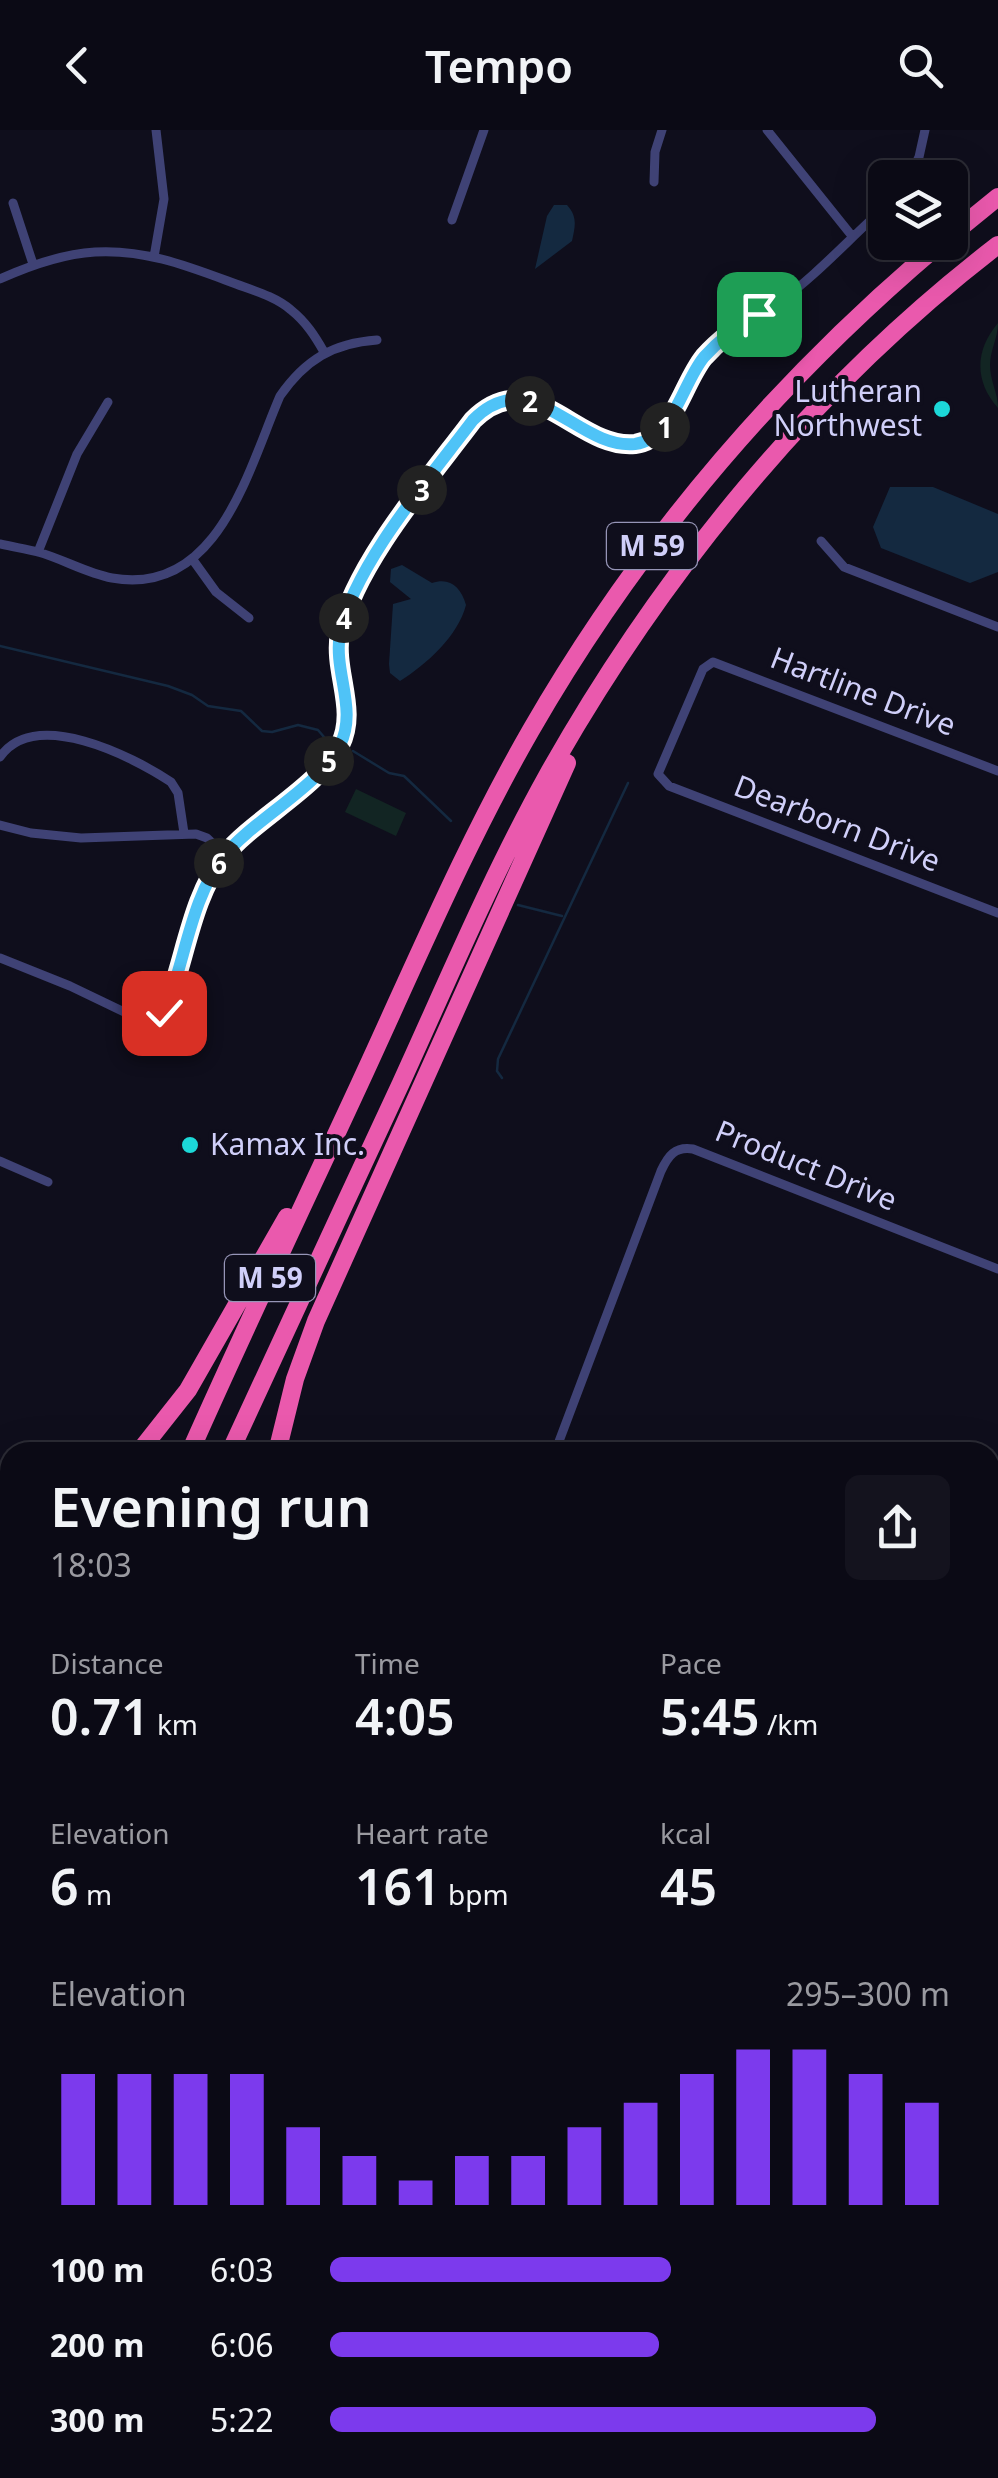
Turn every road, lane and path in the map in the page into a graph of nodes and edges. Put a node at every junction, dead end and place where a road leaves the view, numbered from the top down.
1 (156, 130) edge
2 (484, 130) edge
3 (662, 130) edge
4 (768, 130) edge
5 (925, 130) edge
6 (918, 160) edge
7 (654, 182) dead end
8 (998, 198) edge
9 (13, 203) dead end
10 (452, 220) dead end
11 (868, 222) edge
12 (968, 222) edge
13 (852, 236) junction
14 (998, 245) edge
15 (154, 257) junction
16 (922, 260) edge
17 (34, 264) junction
18 (0, 278) edge
19 (377, 340) dead end
20 (324, 352) junction
21 (108, 402) dead end
22 (821, 541) dead end
23 (0, 544) edge
24 (38, 552) junction
25 (193, 560) junction
26 (249, 618) dead end
27 (998, 626) edge
28 (612, 670) junction
29 (0, 757) edge
30 (998, 771) edge
31 (660, 779) joint
32 (0, 826) edge
33 (184, 833) junction
34 (225, 855) junction
35 (998, 914) edge
36 (0, 958) edge
37 (351, 1103) junction
38 (0, 1161) edge
39 (48, 1182) dead end
40 (998, 1269) edge
41 (147, 1442) edge
42 (195, 1442) edge
43 (235, 1442) edge
44 (279, 1442) edge
45 (559, 1442) edge

1 - 15 street
2 - 10 street
3 - 7 street
4 - 13 street
5 - 6 street
8 - 12 highway
9 - 17 street
11 - 13 street
13 - 34 street
14 - 28 highway, M 59
15 - 17 street
15 - 20 street
16 - 37 highway, M 59
17 - 18 street
19 - 20 street
20 - 25 street
21 - 24 street
22 - 27 street
23 - 24 street
24 - 25 street
25 - 26 street
28 - 43 highway, M 59
28 - 44 highway
29 - 33 street
30 - 31 street, Hartline Drive
31 - 35 street, Dearborn Drive
32 - 33 street
33 - 34 street
34 - 36 street
37 - 41 highway
37 - 42 highway, M 59
38 - 39 street
40 - 45 street, Product Drive

